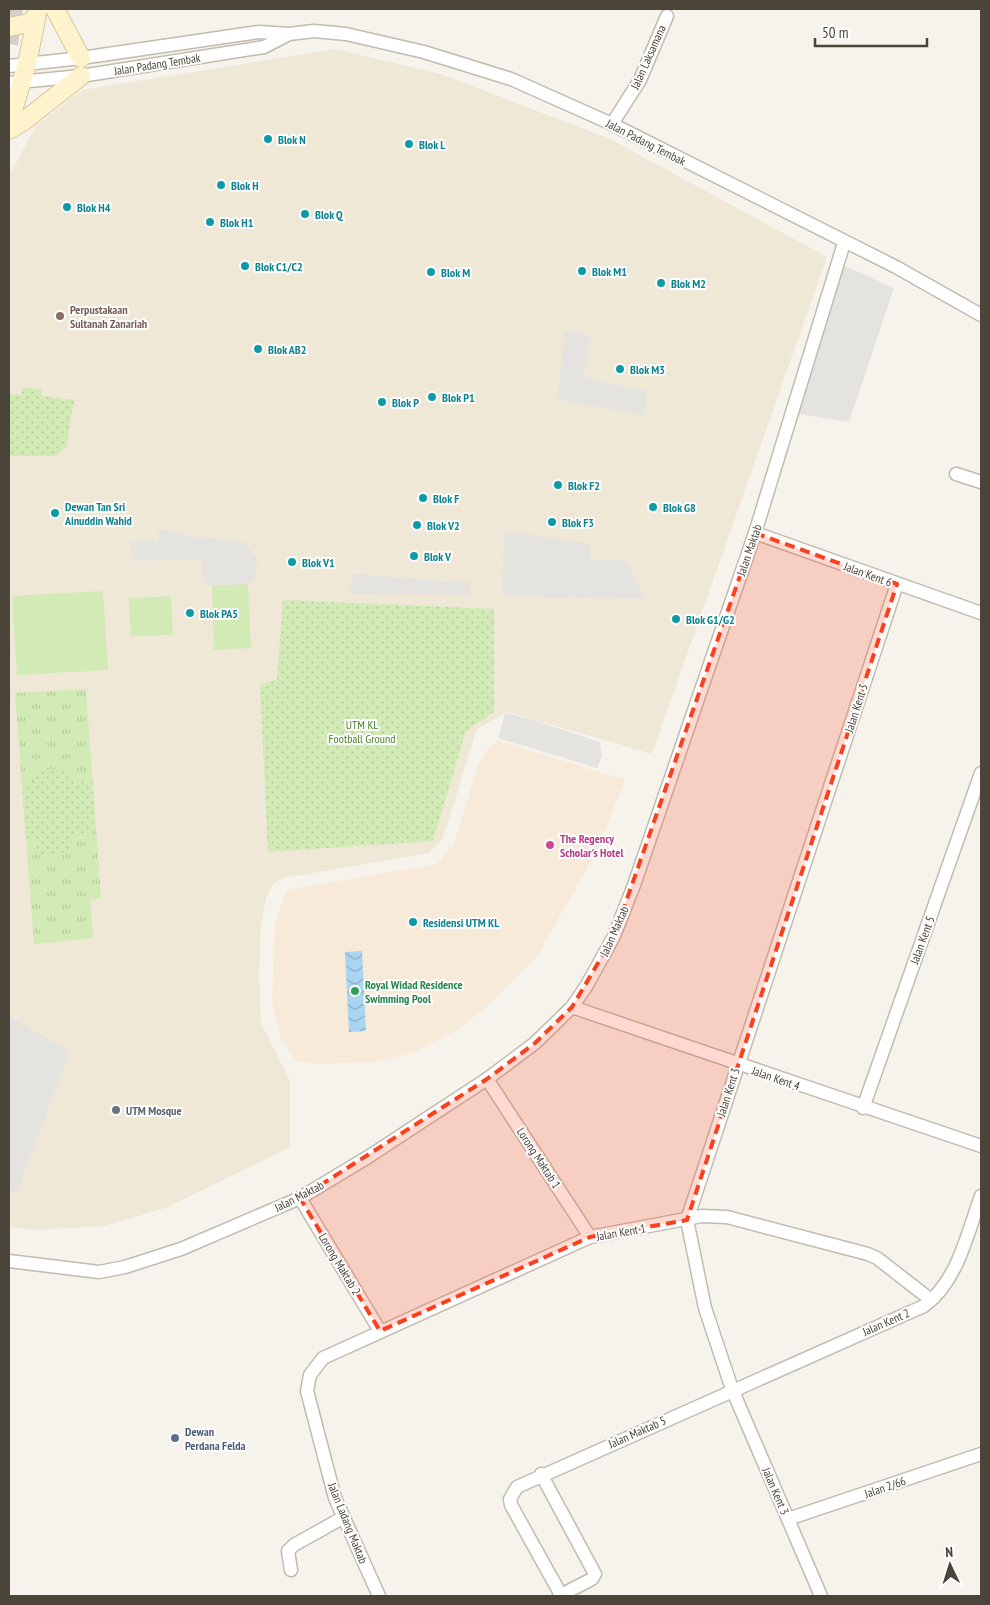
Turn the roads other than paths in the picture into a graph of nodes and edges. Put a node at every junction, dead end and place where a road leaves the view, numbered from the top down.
1 (55, 9) edge
2 (36, 13) edge
3 (666, 16) dead end
4 (9, 27) edge
5 (289, 34) junction
6 (81, 58) junction
7 (27, 64) junction
8 (9, 66) edge
9 (81, 76) junction
10 (15, 82) edge
11 (9, 124) edge
12 (612, 124) junction
13 (9, 130) edge
14 (844, 243) junction
15 (981, 315) edge
16 (956, 474) dead end
17 (981, 482) edge
18 (755, 533) junction
19 (897, 584) junction
20 (981, 613) edge
21 (981, 773) edge
22 (572, 1008) junction
23 (737, 1064) junction
24 (487, 1078) junction
25 (863, 1108) junction
26 (981, 1146) edge
27 (981, 1196) edge
28 (300, 1198) junction
29 (687, 1220) junction
30 (590, 1237) junction
31 (9, 1261) edge
32 (931, 1300) junction
33 (380, 1331) junction
34 (732, 1389) junction
35 (307, 1391) joint
36 (981, 1454) edge
37 (541, 1474) junction
38 (344, 1517) junction
39 (788, 1519) junction
40 (290, 1570) dead end
41 (379, 1596) edge
42 (560, 1596) edge
43 (821, 1596) edge

1 - 6 main road
2 - 4 main road
2 - 7 main road
3 - 12 street, Jalan Laksamana
5 - 6 street, Jalan Padang Tembak
5 - 9 street, Jalan Padang Tembak
5 - 12 street, Jalan Padang Tembak
6 - 7 street, Jalan Padang Tembak
7 - 8 street, Jalan Padang Tembak
7 - 10 main road
9 - 10 street, Jalan Padang Tembak
9 - 13 main road
10 - 11 main road
12 - 14 street, Jalan Padang Tembak
14 - 15 street, Jalan Padang Tembak
14 - 18 street, Jalan Maktab
16 - 17 street
18 - 19 street, Jalan Kent 6
18 - 22 street, Jalan Maktab
19 - 20 street, Jalan Kent 6
19 - 23 street, Jalan Kent 3
21 - 25 street, Jalan Kent 5
22 - 23 street, Jalan Kent 4
22 - 24 street, Jalan Maktab
23 - 25 street, Jalan Kent 4
23 - 29 street, Jalan Kent 3
24 - 28 street, Jalan Maktab
24 - 30 street, Lorong Maktab 1
25 - 26 street, Jalan Kent 4
27 - 32 street, Jalan Kent 2
28 - 31 street, Jalan Maktab
28 - 33 street, Lorong Maktab 2
29 - 30 street, Jalan Kent 1
29 - 32 street, Jalan Kent 1
29 - 34 street, Jalan Kent 3
30 - 33 street, Jalan Kent 1
32 - 34 street, Jalan Kent 2
33 - 35 street, Jalan Kent 1
34 - 37 street, Jalan Maktab 5
34 - 39 street, Jalan Kent 3
35 - 38 street, Jalan Ladang Maktab
36 - 39 street, Jalan 2/66
37 - 42 street, Jalan Maktab 5
37 - 42 street, Jalan Maktab 5
38 - 40 street
38 - 41 street, Jalan Ladang Maktab
39 - 43 street, Jalan Kent 3

